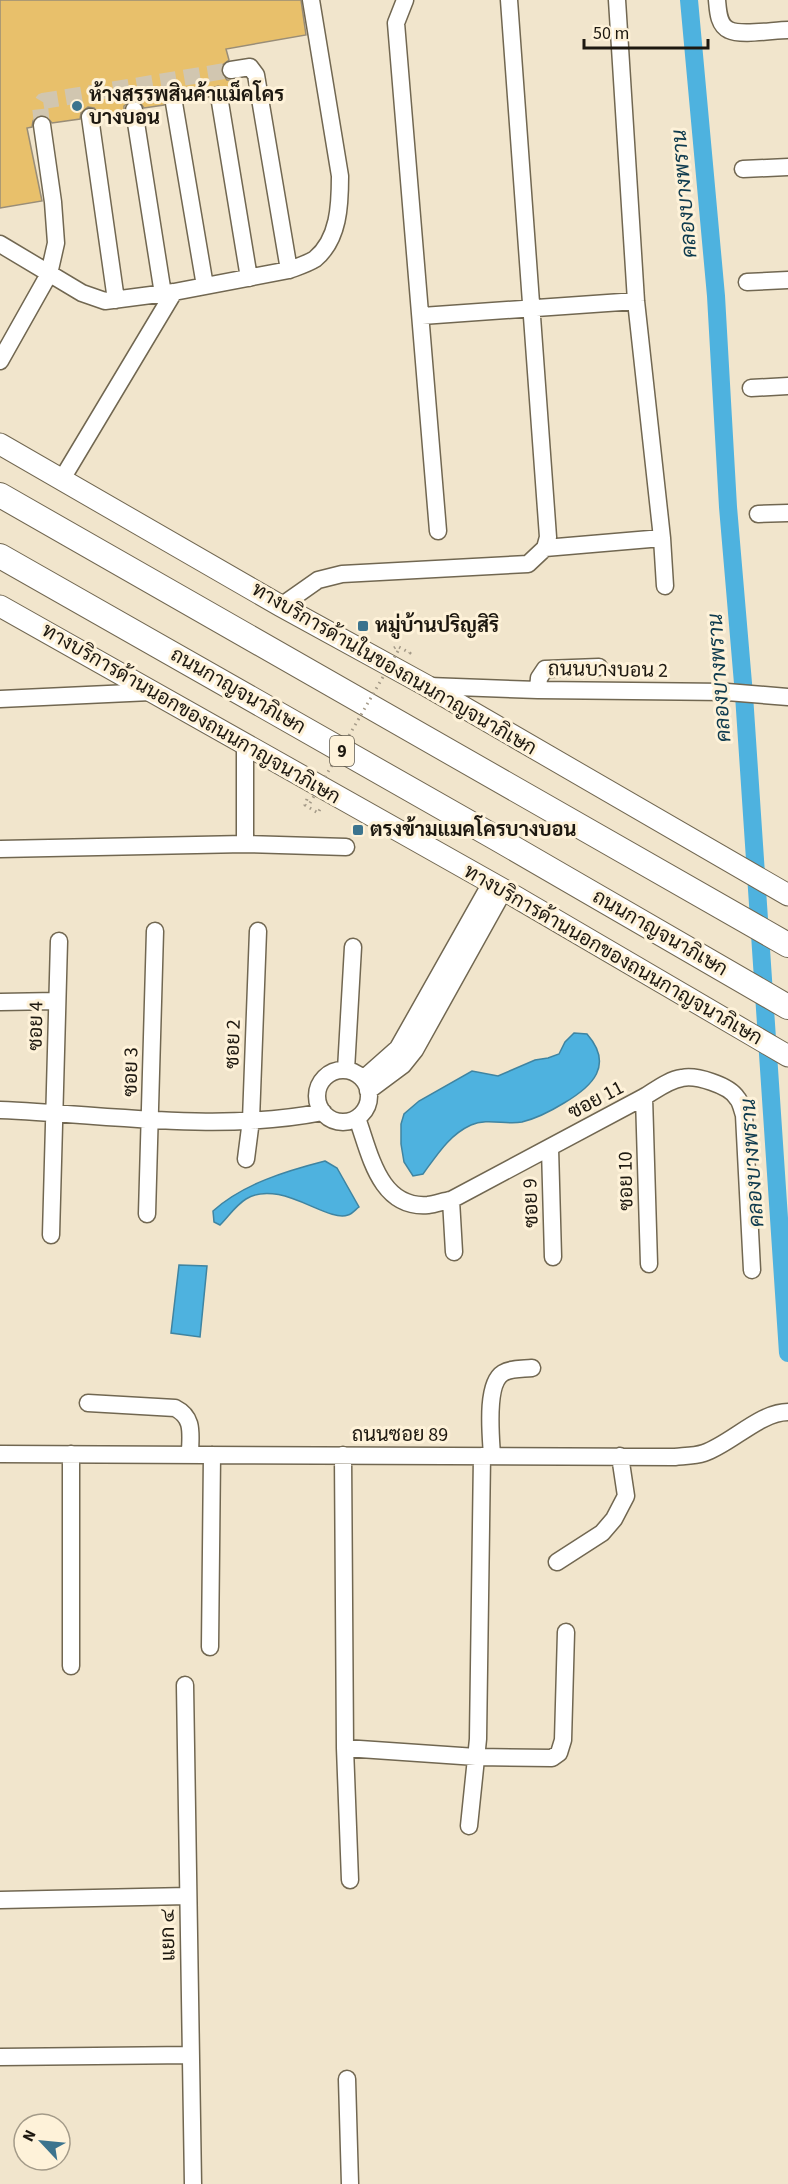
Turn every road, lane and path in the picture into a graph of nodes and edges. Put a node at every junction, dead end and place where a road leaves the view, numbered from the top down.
1 (311, 0) edge
2 (405, 0) edge
3 (509, 0) edge
4 (617, 0) edge
5 (717, 0) edge
6 (788, 30) edge
7 (231, 70) tunnel mouth
8 (219, 96) dead end
9 (174, 103) dead end
10 (134, 110) dead end
11 (90, 117) dead end
12 (42, 125) tunnel mouth
13 (788, 167) edge
14 (743, 169) dead end
15 (0, 244) edge
16 (289, 270) junction
17 (49, 274) junction
18 (249, 278) junction
19 (788, 280) edge
20 (747, 282) dead end
21 (205, 286) junction
22 (168, 293) junction
23 (117, 300) junction
24 (636, 301) junction
25 (532, 307) junction
26 (422, 316) junction
27 (0, 361) edge
28 (788, 386) edge
29 (751, 387) dead end
30 (0, 444) edge
31 (62, 479) junction
32 (0, 495) edge
33 (788, 513) edge
34 (758, 514) dead end
35 (438, 531) dead end
36 (662, 538) junction
37 (545, 548) junction
38 (0, 556) edge
39 (665, 586) dead end
40 (0, 606) edge
41 (281, 606) junction
42 (398, 651) dead end
43 (599, 668) dead end
44 (427, 686) junction
45 (538, 690) junction
46 (151, 692) junction
47 (788, 697) edge
48 (0, 699) edge
49 (245, 746) junction
50 (305, 805) dead end
51 (245, 844) junction
52 (346, 847) dead end
53 (0, 849) edge
54 (497, 887) junction
55 (788, 895) edge
56 (155, 931) dead end
57 (258, 931) dead end
58 (59, 941) dead end
59 (788, 945) edge
60 (353, 947) dead end
61 (57, 1001) junction
62 (0, 1002) edge
63 (788, 1007) edge
64 (788, 1056) edge
65 (346, 1070) junction
66 (366, 1085) junction
67 (644, 1097) junction
68 (0, 1110) edge
69 (55, 1112) junction
70 (322, 1112) junction
71 (357, 1118) junction
72 (151, 1120) junction
73 (251, 1120) junction
74 (550, 1148) junction
75 (246, 1159) dead end
76 (451, 1200) junction
77 (147, 1214) dead end
78 (51, 1235) dead end
79 (454, 1252) dead end
80 (553, 1257) dead end
81 (649, 1264) dead end
82 (752, 1270) dead end
83 (532, 1368) dead end
84 (88, 1403) dead end
85 (782, 1412) edge
86 (0, 1454) edge
87 (71, 1454) junction
88 (190, 1455) junction
89 (212, 1455) junction
90 (343, 1455) junction
91 (487, 1456) junction
92 (620, 1456) junction
93 (556, 1562) dead end
94 (566, 1632) dead end
95 (210, 1647) dead end
96 (71, 1666) dead end
97 (185, 1685) dead end
98 (345, 1748) junction
99 (476, 1757) junction
100 (469, 1826) dead end
101 (350, 1880) dead end
102 (188, 1896) junction
103 (0, 1900) edge
104 (191, 2055) junction
105 (0, 2057) edge
106 (347, 2079) dead end
107 (193, 2184) edge
108 (350, 2184) edge

1 - 16 street
2 - 26 street
3 - 25 street
4 - 24 street
5 - 6 street
7 - 16 street
8 - 18 street
9 - 21 street
10 - 22 street
11 - 23 street
12 - 17 street
13 - 14 street
15 - 17 street
16 - 18 street
17 - 23 street
17 - 27 street
18 - 21 street
19 - 20 street
21 - 22 street
22 - 23 street
22 - 31 street
24 - 25 street
24 - 36 street
25 - 26 street
25 - 37 street
26 - 35 street
28 - 29 street
30 - 31 main road, ทางบริการด้านในของถนนกาญจนาภิเษก
31 - 41 main road, ทางบริการด้านในของถนนกาญจนาภิเษก
32 - 59 highway
33 - 34 street
36 - 37 street
36 - 39 street
37 - 41 street
38 - 63 highway, ถนนกาญจนาภิเษก / 9
40 - 46 main road, ทางบริการด้านนอกของถนนกาญจนาภิเษก
41 - 44 main road, ทางบริการด้านในของถนนกาญจนาภิเษก
42 - 50 path, bridge
43 - 45 street
44 - 45 street, ถนนบางบอน 2
44 - 55 main road, ทางบริการด้านในของถนนกาญจนาภิเษก
45 - 47 street, ถนนบางบอน 2
46 - 48 street
46 - 49 main road, ทางบริการด้านนอกของถนนกาญจนาภิเษก
49 - 51 street
49 - 54 main road, ทางบริการด้านนอกของถนนกาญจนาภิเษก
51 - 52 street
51 - 53 street
54 - 64 main road, ทางบริการด้านนอกของถนนกาญจนาภิเษก
54 - 66 street
56 - 72 street, ซอย 3
57 - 73 street, ซอย 2
58 - 61 street, ซอย 4
60 - 65 street
61 - 62 street
61 - 69 street, ซอย 4
65 - 66 street
65 - 70 street
66 - 71 street
67 - 74 street, ซอย 11
67 - 81 street, ซอย 10
67 - 82 street, ซอย 11
68 - 69 street
69 - 72 street
69 - 78 street, ซอย 4
70 - 71 street
70 - 73 street
71 - 76 street, ซอย 11
72 - 73 street
72 - 77 street, ซอย 3
73 - 75 street, ซอย 2
74 - 76 street, ซอย 11
74 - 80 street, ซอย 9
76 - 79 street
83 - 91 street
84 - 88 street
85 - 92 street, ถนนซอย 89
86 - 87 street, ถนนซอย 89
87 - 88 street, ถนนซอย 89
87 - 96 street
88 - 89 street, ถนนซอย 89
89 - 90 street, ถนนซอย 89
89 - 95 street
90 - 91 street, ถนนซอย 89
90 - 98 street
91 - 92 street, ถนนซอย 89
91 - 99 street
92 - 93 street
94 - 99 street
97 - 102 street, แยก ๔
98 - 99 street
98 - 101 street
99 - 100 street
102 - 103 street
102 - 104 street, แยก ๔
104 - 105 street
104 - 107 street, แยก ๔
106 - 108 street

